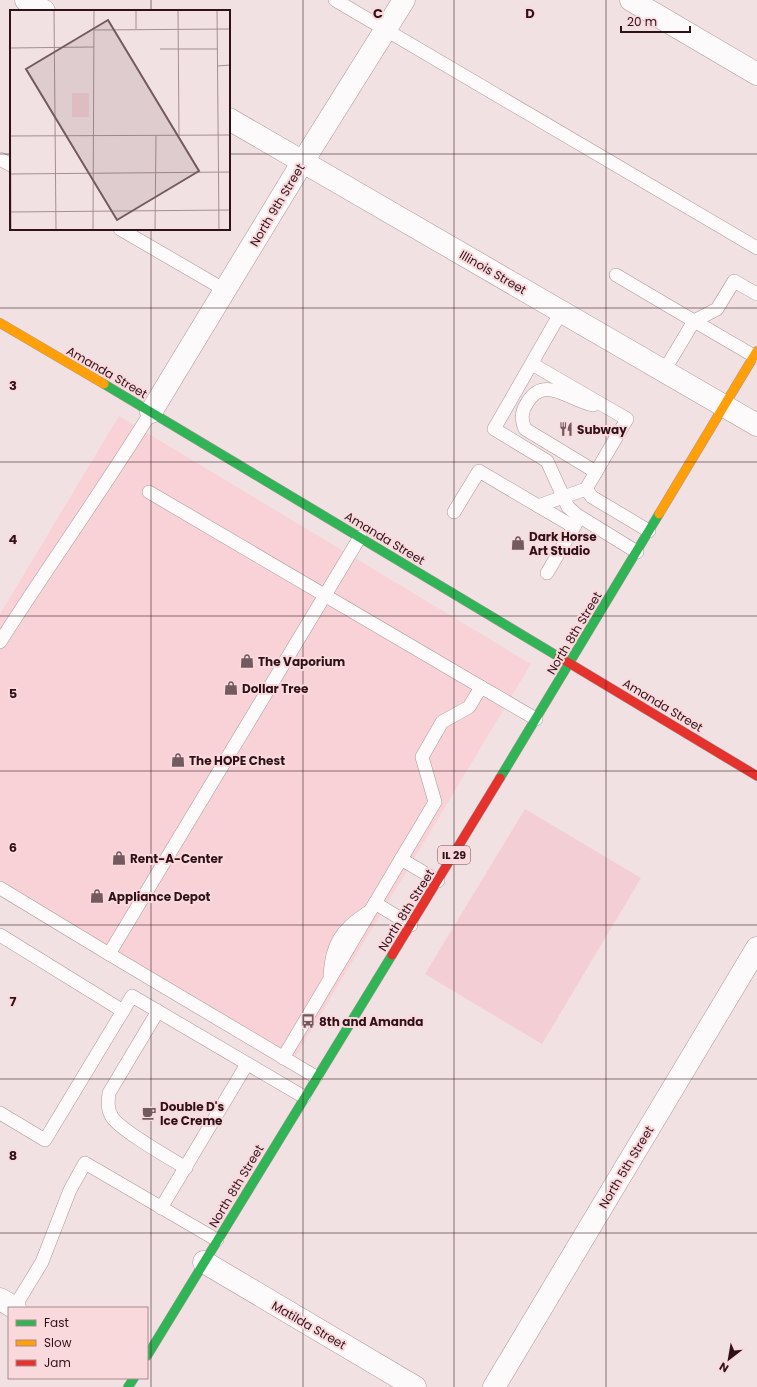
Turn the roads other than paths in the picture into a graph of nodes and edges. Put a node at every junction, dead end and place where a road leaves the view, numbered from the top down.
1 (26, 0) edge
2 (335, 0) edge
3 (404, 0) edge
4 (631, 0) edge
5 (42, 10) edge
6 (385, 30) junction
7 (757, 74) edge
8 (230, 121) edge
9 (0, 159) edge
10 (302, 163) junction
11 (10, 164) edge
12 (122, 230) edge
13 (757, 248) edge
14 (616, 275) dead end
15 (225, 290) junction
16 (757, 294) edge
17 (561, 312) junction
18 (694, 321) junction
19 (0, 323) edge
20 (755, 354) edge
21 (532, 364) junction
22 (664, 371) junction
23 (724, 406) junction
24 (607, 408) junction
25 (151, 412) junction
26 (757, 425) edge
27 (596, 472) junction
28 (586, 489) junction
29 (150, 492) dead end
30 (564, 497) junction
31 (538, 506) junction
32 (454, 512) dead end
33 (577, 522) junction
34 (649, 531) junction
35 (360, 537) junction
36 (637, 552) junction
37 (547, 573) dead end
38 (325, 596) junction
39 (0, 642) edge
40 (570, 663) junction
41 (481, 687) junction
42 (536, 719) junction
43 (757, 776) edge
44 (401, 859) junction
45 (438, 881) junction
46 (0, 888) edge
47 (373, 907) junction
48 (412, 925) junction
49 (0, 935) edge
50 (757, 948) edge
51 (109, 954) junction
52 (123, 1011) junction
53 (158, 1012) junction
54 (283, 1058) junction
55 (247, 1064) junction
56 (316, 1078) junction
57 (304, 1097) junction
58 (0, 1113) edge
59 (186, 1168) junction
60 (161, 1208) junction
61 (217, 1240) junction
62 (204, 1262) junction
63 (0, 1299) edge
64 (13, 1307) edge
65 (16, 1307) edge
66 (148, 1354) edge
67 (415, 1387) edge
68 (494, 1387) edge

1 - 5 street
2 - 6 lane
3 - 6 street, North 9th Street
4 - 7 street
6 - 10 street, North 9th Street
6 - 13 lane
8 - 10 street, Illinois Street
9 - 11 lane
10 - 15 street, North 9th Street
10 - 17 street, Illinois Street
12 - 15 lane
14 - 18 lane
15 - 25 street, North 9th Street
16 - 18 lane
17 - 21 lane
17 - 22 street, Illinois Street
18 - 20 lane
18 - 22 lane
19 - 25 main road, Amanda Street
20 - 23 main road, North 8th Street / IL 29
21 - 24 lane
21 - 30 lane
22 - 23 street, Illinois Street
23 - 26 street, Illinois Street
23 - 34 main road, North 8th Street / IL 29
24 - 27 lane
24 - 27 lane
25 - 35 main road, Amanda Street
25 - 39 lane
27 - 28 lane
28 - 30 lane
28 - 34 lane
29 - 38 lane
30 - 31 lane
30 - 33 lane
31 - 32 lane
31 - 33 lane
33 - 36 lane
33 - 37 lane
34 - 36 main road, North 8th Street / IL 29
35 - 38 lane
35 - 40 main road, Amanda Street
36 - 40 main road, North 8th Street / IL 29
38 - 41 lane
38 - 51 lane
40 - 42 main road, North 8th Street / IL 29
40 - 43 main road, Amanda Street
41 - 42 lane
41 - 44 lane
42 - 45 main road, North 8th Street / IL 29
44 - 45 lane
44 - 47 lane
45 - 48 main road, North 8th Street / IL 29
46 - 51 lane
47 - 48 lane
47 - 54 lane
48 - 56 main road, North 8th Street / IL 29
49 - 52 lane
50 - 68 street, North 5th Street
51 - 54 lane
52 - 53 lane
52 - 58 lane
53 - 55 lane
53 - 59 lane
54 - 56 lane
55 - 57 lane
55 - 59 lane
56 - 57 main road, North 8th Street / IL 29
57 - 61 main road, North 8th Street / IL 29
59 - 60 lane
60 - 61 lane
60 - 65 lane
61 - 62 main road, North 8th Street / IL 29
62 - 66 main road, North 8th Street / IL 29
62 - 67 street, Matilda Street
63 - 64 street

